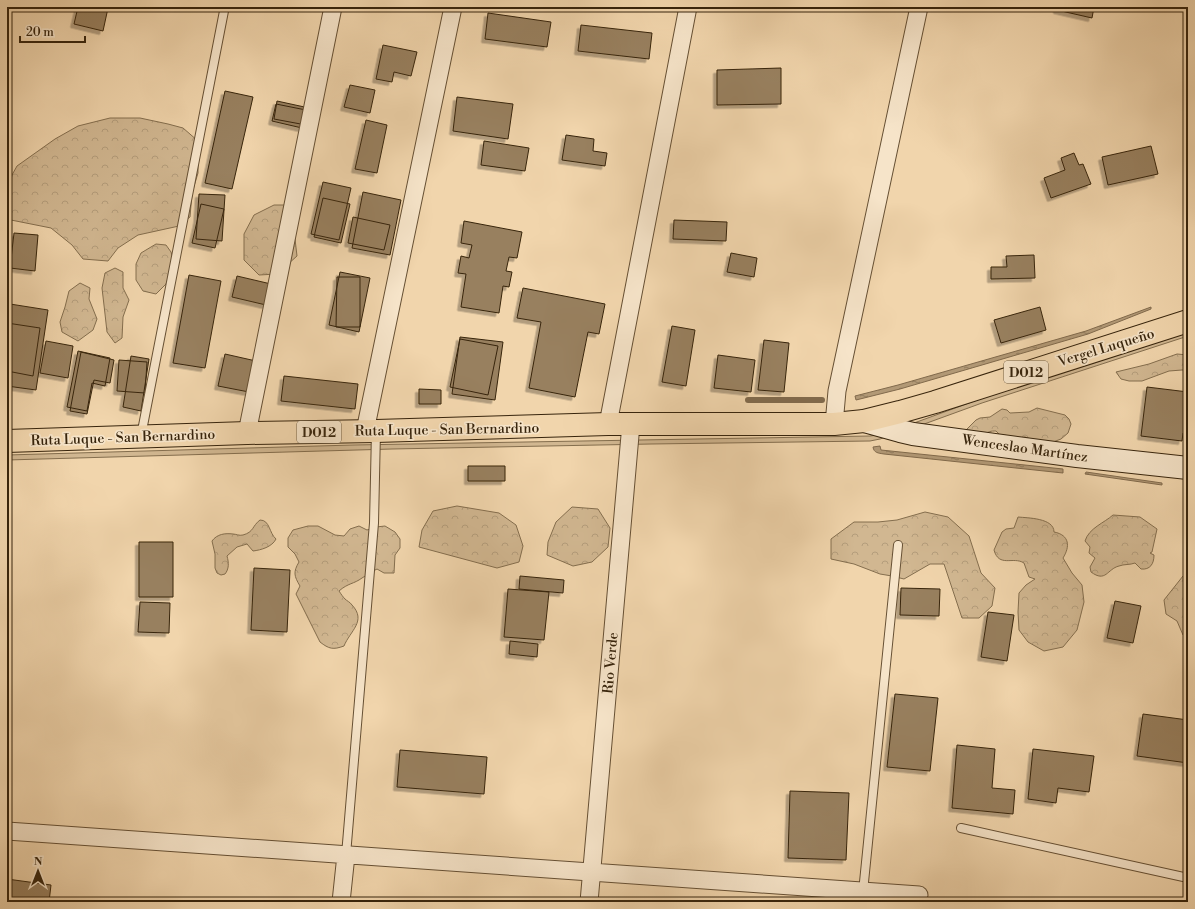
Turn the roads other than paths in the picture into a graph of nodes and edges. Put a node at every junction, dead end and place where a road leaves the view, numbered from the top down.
1 (333, 7) edge
2 (454, 7) edge
3 (688, 7) edge
4 (919, 7) edge
5 (224, 11) dead end
6 (1188, 321) edge
7 (864, 421) junction
8 (608, 424) junction
9 (631, 424) junction
10 (834, 424) junction
11 (371, 431) junction
12 (247, 433) junction
13 (141, 436) junction
14 (7, 441) edge
15 (1188, 468) edge
16 (898, 545) dead end
17 (961, 828) dead end
18 (7, 831) edge
19 (346, 855) junction
20 (592, 873) junction
21 (1188, 878) edge
22 (863, 892) junction
23 (919, 896) dead end
24 (341, 902) edge
25 (589, 902) edge

1 - 12 street
2 - 11 street
3 - 8 street
4 - 10 street
5 - 13 lane
6 - 7 main road, Vergel Luqueño / D012
7 - 10 main road, Ruta Luque - San Bernardino / D012
7 - 15 main road, Wenceslao Martínez
8 - 9 main road, Ruta Luque - San Bernardino / D012
8 - 11 main road, Ruta Luque - San Bernardino / D012
9 - 10 main road, Ruta Luque - San Bernardino / D012
9 - 20 street, Rio Verde
11 - 12 main road, Ruta Luque - San Bernardino / D012
11 - 19 lane
12 - 13 main road, Ruta Luque - San Bernardino / D012
13 - 14 main road, Ruta Luque - San Bernardino / D012
16 - 22 lane
17 - 21 lane
18 - 19 street
19 - 20 street
19 - 24 street
20 - 22 street
20 - 25 street, Rio Verde
22 - 23 street

